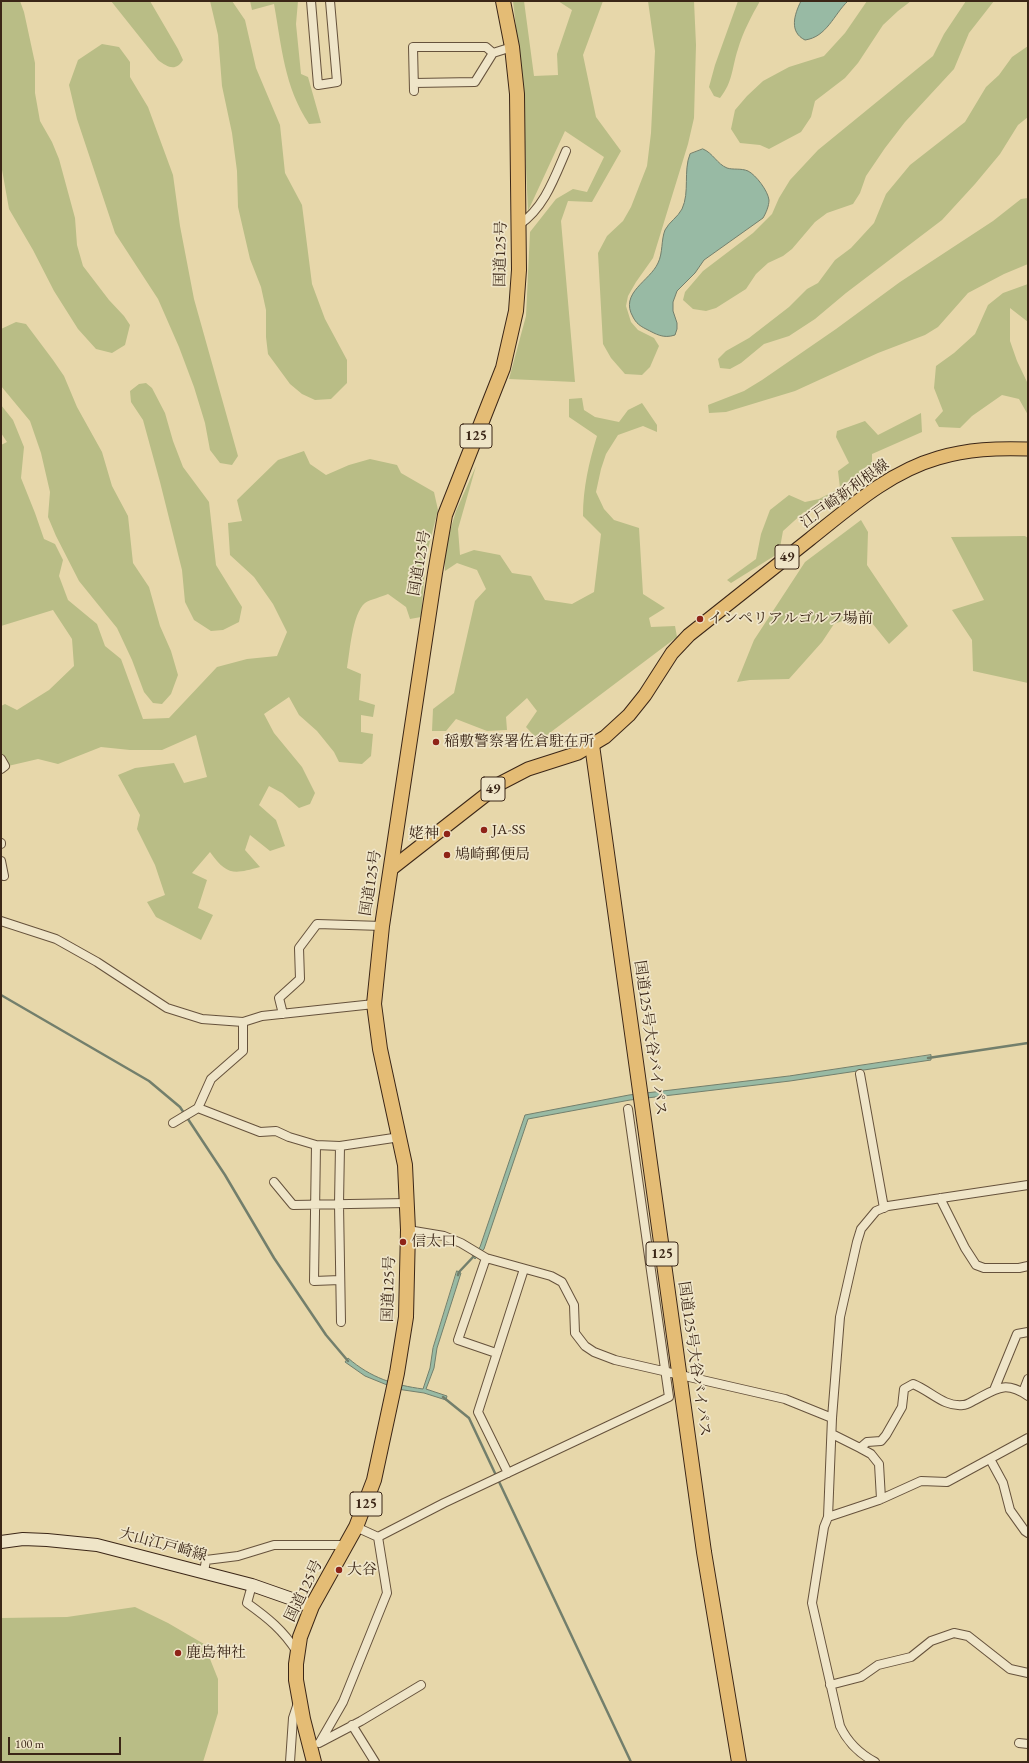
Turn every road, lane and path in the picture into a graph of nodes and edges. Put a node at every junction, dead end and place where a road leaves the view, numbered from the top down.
1 (311, 1) edge
2 (330, 1) edge
3 (503, 1) edge
4 (512, 47) junction
5 (493, 53) junction
6 (566, 151) dead end
7 (518, 225) junction
8 (1028, 449) edge
9 (592, 745) junction
10 (1, 759) edge
11 (1, 769) edge
12 (1, 861) edge
13 (391, 869) junction
14 (4, 876) dead end
15 (1, 921) edge
16 (382, 926) junction
17 (374, 1004) junction
18 (283, 1014) junction
19 (243, 1022) junction
20 (860, 1074) dead end
21 (198, 1108) junction
22 (628, 1108) dead end
23 (173, 1123) dead end
24 (400, 1137) junction
25 (316, 1145) junction
26 (340, 1146) junction
27 (274, 1182) dead end
28 (1028, 1185) edge
29 (940, 1198) junction
30 (407, 1203) junction
31 (315, 1204) junction
32 (339, 1204) junction
33 (884, 1208) junction
34 (408, 1230) junction
35 (486, 1258) junction
36 (1028, 1266) edge
37 (524, 1269) junction
38 (340, 1280) junction
39 (341, 1322) dead end
40 (1028, 1332) edge
41 (496, 1353) junction
42 (665, 1370) junction
43 (679, 1374) junction
44 (1028, 1379) edge
45 (994, 1390) junction
46 (1025, 1394) edge
47 (832, 1418) junction
48 (832, 1434) junction
49 (1028, 1438) edge
50 (860, 1448) junction
51 (990, 1459) junction
52 (506, 1474) junction
53 (882, 1499) junction
54 (828, 1517) junction
55 (356, 1526) junction
56 (1028, 1532) edge
57 (378, 1537) junction
58 (1, 1542) edge
59 (346, 1545) junction
60 (204, 1572) junction
61 (252, 1586) junction
62 (312, 1606) junction
63 (298, 1652) junction
64 (1028, 1672) edge
65 (421, 1685) dead end
66 (830, 1685) junction
67 (299, 1700) junction
68 (352, 1725) junction
69 (1019, 1743) dead end
70 (1028, 1744) edge
71 (315, 1745) junction
72 (290, 1762) edge
73 (314, 1762) edge
74 (375, 1762) edge
75 (739, 1762) edge
76 (875, 1762) edge

1 - 2 street
3 - 4 highway, 国道125号 / 125
4 - 5 street
4 - 7 highway, 国道125号 / 125
5 - 5 street
6 - 7 street
7 - 13 highway, 国道125号 / 125
8 - 9 main road, 江戸崎新利根線 / 49
9 - 13 main road, 江戸崎新利根線 / 49
9 - 43 highway, 国道125号大谷バイパス / 125
10 - 11 street
12 - 14 street
13 - 16 highway, 国道125号 / 125
15 - 19 street
16 - 17 highway, 国道125号 / 125
16 - 18 street
17 - 18 street
17 - 24 highway, 国道125号 / 125
18 - 19 street
19 - 21 street
20 - 33 street
21 - 23 street
21 - 25 street
22 - 42 street
24 - 26 street
24 - 30 highway, 国道125号 / 125
25 - 26 street
25 - 31 street
26 - 32 street
27 - 31 street
28 - 29 street
29 - 33 street
29 - 36 street
30 - 32 street
30 - 34 highway, 国道125号 / 125
31 - 32 street
31 - 38 street
32 - 38 street
33 - 47 street
34 - 35 street
34 - 55 highway, 国道125号 / 125
35 - 37 street
35 - 41 street
37 - 41 street
37 - 42 street
38 - 39 street
40 - 45 street
41 - 52 street
42 - 43 street
42 - 52 street
43 - 47 street
43 - 75 highway, 国道125号大谷バイパス / 125
44 - 46 street
45 - 46 street
45 - 50 street
47 - 48 street
48 - 50 street
48 - 54 street
49 - 51 street
50 - 53 street
51 - 53 street
51 - 56 street
52 - 57 street
53 - 54 street
54 - 66 street
55 - 57 street
55 - 59 highway, 国道125号 / 125
57 - 71 street
58 - 60 main road, 大山江戸崎線
59 - 60 street
59 - 62 highway, 国道125号 / 125
60 - 61 main road, 大山江戸崎線
61 - 62 main road, 大山江戸崎線
61 - 63 street
62 - 63 highway, 国道125号 / 125
63 - 67 highway, 国道125号 / 125
64 - 66 street
65 - 68 street
66 - 76 street
67 - 71 highway, 国道125号 / 125
67 - 72 street
68 - 71 street
68 - 74 street
69 - 70 street
71 - 73 highway, 国道125号 / 125

